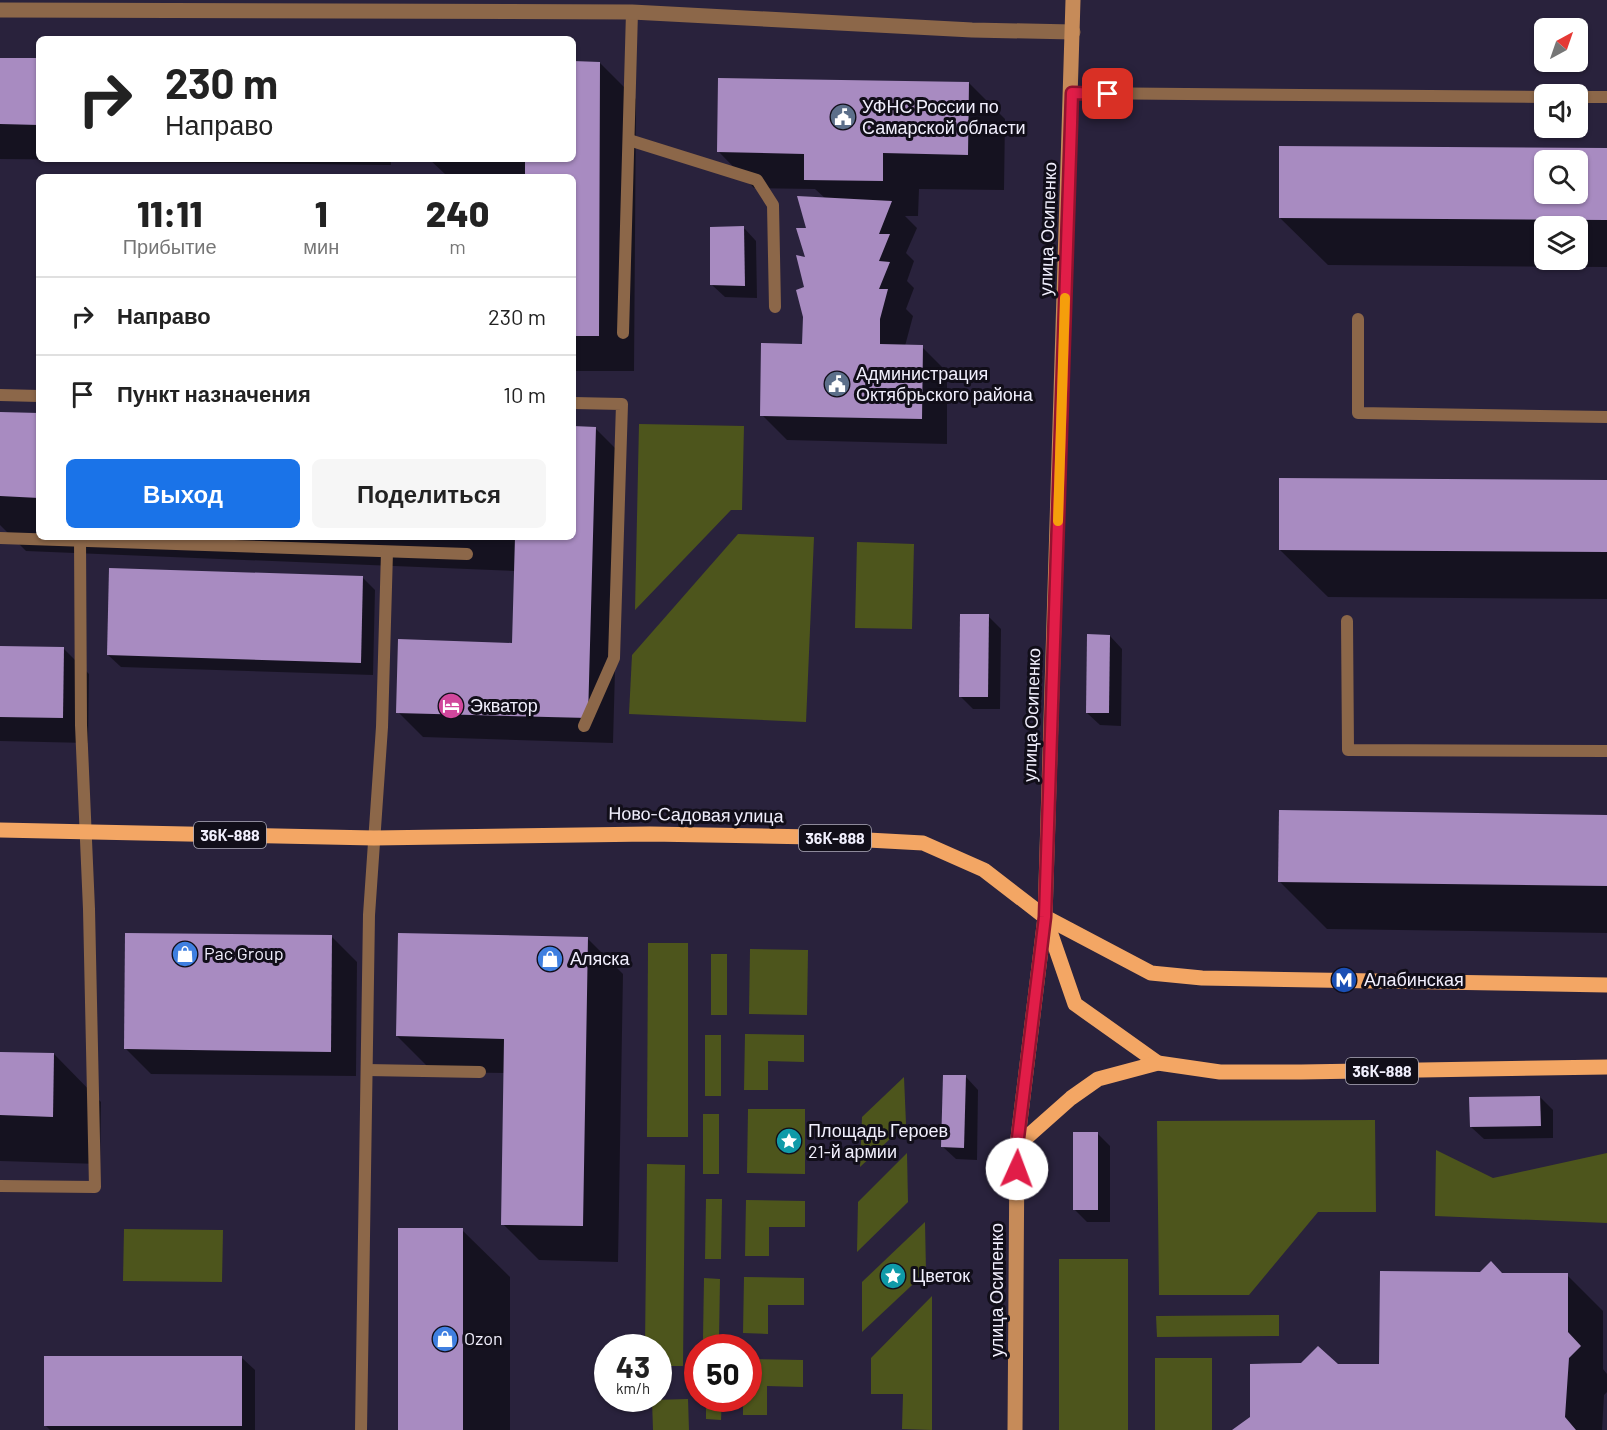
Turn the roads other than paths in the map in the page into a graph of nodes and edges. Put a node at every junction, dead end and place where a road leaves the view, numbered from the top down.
1 (1073, 0) edge
2 (0, 10) edge
3 (632, 12) junction
4 (1073, 32) junction
5 (1072, 93) junction
6 (1534, 97) edge
7 (1588, 97) edge
8 (1607, 98) edge
9 (628, 140) junction
10 (775, 307) dead end
11 (1358, 319) dead end
12 (623, 333) dead end
13 (0, 395) edge
14 (36, 396) edge
15 (576, 403) edge
16 (1607, 417) edge
17 (0, 538) edge
18 (36, 538) edge
19 (80, 540) edge
20 (104, 540) edge
21 (387, 552) junction
22 (467, 554) dead end
23 (1347, 621) dead end
24 (584, 726) dead end
25 (1607, 752) edge
26 (0, 830) edge
27 (86, 832) junction
28 (374, 838) junction
29 (1045, 917) junction
30 (1607, 985) edge
31 (1158, 1063) junction
32 (1607, 1067) edge
33 (367, 1070) junction
34 (480, 1072) dead end
35 (1017, 1146) junction
36 (0, 1186) edge
37 (362, 1430) edge
38 (1015, 1430) edge

1 - 4 main road, улица Осипенко
2 - 3 street
3 - 4 street
3 - 9 lane
4 - 5 main road, улица Осипенко
5 - 6 lane
5 - 29 main road, улица Осипенко
7 - 8 lane
9 - 10 lane
9 - 12 lane
11 - 16 lane
13 - 14 lane
15 - 24 lane
17 - 18 lane
19 - 27 lane
20 - 21 lane
21 - 22 lane
21 - 28 lane
23 - 25 lane
26 - 27 main road, Ново-Садовая улица / 36К-888
27 - 28 main road, Ново-Садовая улица / 36К-888
27 - 36 lane
28 - 29 main road, Ново-Садовая улица / 36К-888
28 - 33 lane
29 - 30 main road, Ново-Садовая улица / 36К-888
29 - 31 main road, 36К-888
29 - 35 main road, улица Осипенко
31 - 32 main road, 36К-888
31 - 35 main road
33 - 34 lane
33 - 37 lane
35 - 38 main road, улица Осипенко

